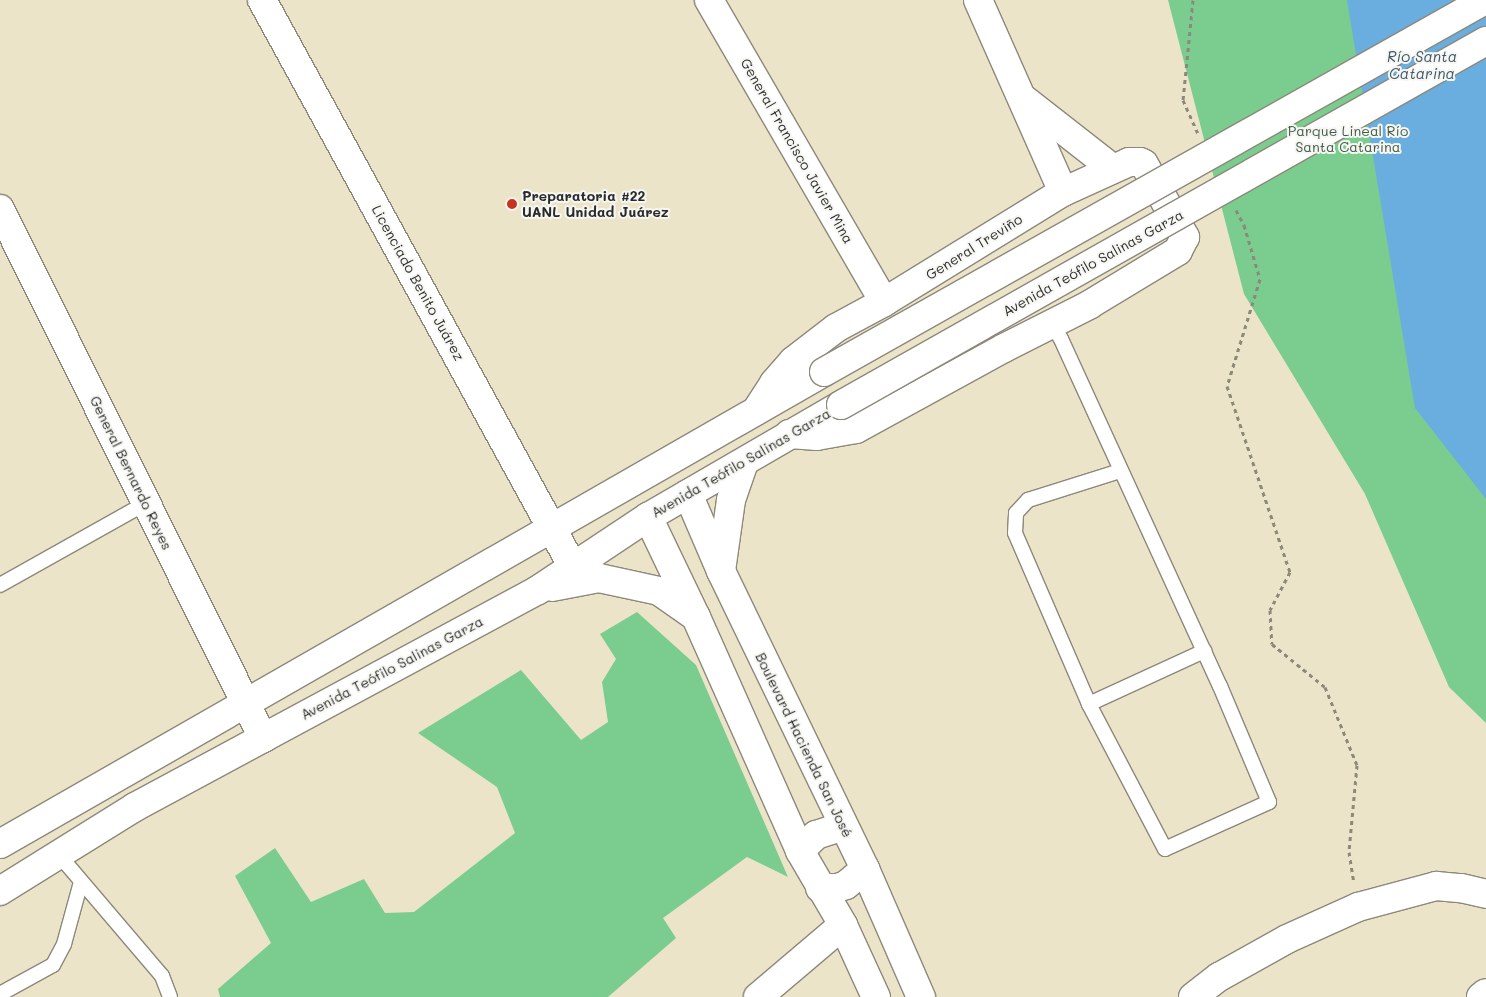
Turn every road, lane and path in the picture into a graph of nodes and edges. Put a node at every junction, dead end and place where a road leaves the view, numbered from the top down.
1 (262, 0) edge
2 (709, 0) edge
3 (978, 0) edge
4 (1193, 0) edge
5 (1485, 0) edge
6 (1486, 41) edge
7 (1022, 98) junction
8 (1202, 141) dead end
9 (1121, 165) junction
10 (1063, 192) junction
11 (1235, 208) dead end
12 (0, 209) edge
13 (884, 302) junction
14 (1052, 324) junction
15 (756, 410) junction
16 (790, 434) junction
17 (744, 462) junction
18 (1120, 471) junction
19 (688, 494) junction
20 (146, 503) junction
21 (648, 517) junction
22 (553, 529) junction
23 (573, 567) junction
24 (720, 571) junction
25 (0, 585) edge
26 (538, 590) junction
27 (696, 616) junction
28 (1204, 651) junction
29 (245, 704) junction
30 (1090, 704) junction
31 (263, 738) junction
32 (843, 826) junction
33 (0, 844) edge
34 (800, 851) junction
35 (59, 855) junction
36 (865, 869) junction
37 (81, 882) junction
38 (820, 888) junction
39 (0, 890) edge
40 (1486, 894) edge
41 (1358, 907) junction
42 (843, 925) junction
43 (1486, 993) edge
44 (0, 994) edge
45 (170, 997) edge
46 (758, 997) edge
47 (876, 997) edge
48 (921, 997) edge
49 (1193, 997) edge
50 (1481, 997) edge

1 - 22 street, Licenciado Benito Juárez
2 - 13 street, General Francisco Javier Mina
3 - 7 street
4 - 8 path
5 - 15 street, bridge
6 - 16 street, Avenida Teófilo Salinas Garza, bridge
7 - 9 street
7 - 10 street
9 - 10 street, General Treviño
9 - 14 street
10 - 13 street, General Treviño
11 - 41 path
12 - 20 street, General Bernardo Reyes
13 - 15 street, General Treviño
14 - 16 street
14 - 18 lane
15 - 22 street
16 - 17 street, Avenida Teófilo Salinas Garza
17 - 19 street, Avenida Teófilo Salinas Garza
17 - 24 street
18 - 28 lane
18 - 30 lane
19 - 21 street, Avenida Teófilo Salinas Garza
19 - 24 street, Boulevard Hacienda San José
20 - 25 lane
20 - 29 street, General Bernardo Reyes
21 - 23 street, Avenida Teófilo Salinas Garza
21 - 27 street
22 - 23 street, Licenciado Benito Juárez
22 - 29 street
23 - 26 street, Avenida Teófilo Salinas Garza
24 - 32 street, Boulevard Hacienda San José
26 - 27 street
26 - 31 street, Avenida Teófilo Salinas Garza
27 - 34 street
28 - 30 lane
28 - 30 lane
29 - 31 street, General Bernardo Reyes
29 - 33 street
31 - 35 street, Avenida Teófilo Salinas Garza
32 - 34 street
32 - 36 street, Boulevard Hacienda San José
34 - 38 street
35 - 37 lane
35 - 39 street, Avenida Teófilo Salinas Garza
36 - 38 street
36 - 48 street, Boulevard Hacienda San José
37 - 44 lane
37 - 45 lane
38 - 42 street
40 - 41 street
41 - 49 street
42 - 46 street
42 - 47 street
43 - 50 street

